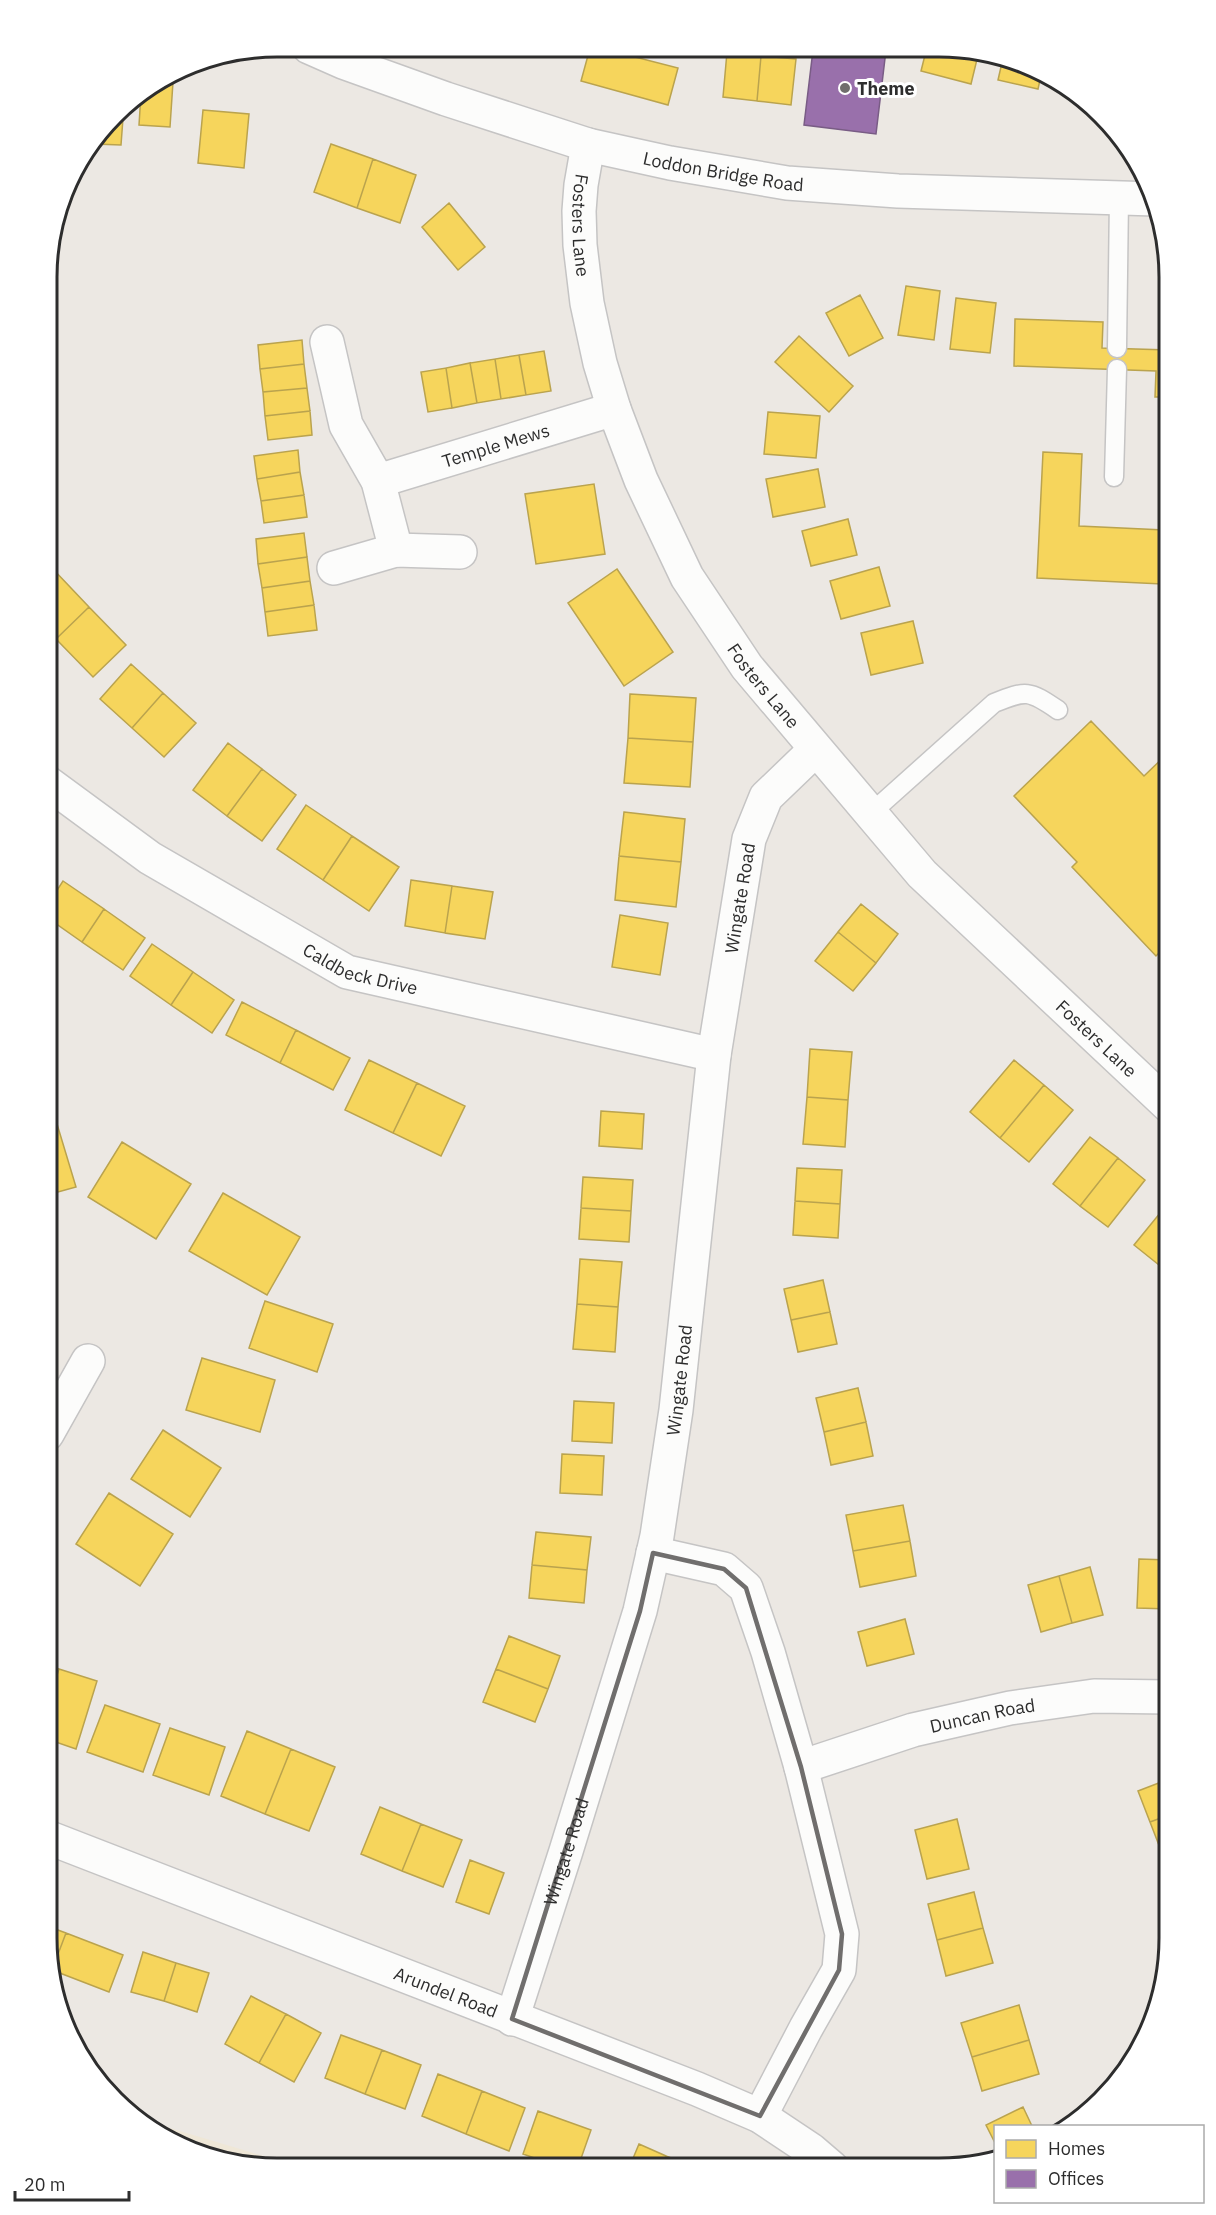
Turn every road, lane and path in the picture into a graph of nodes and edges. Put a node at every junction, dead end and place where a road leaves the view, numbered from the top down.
1 (332, 57) edge
2 (588, 145) junction
3 (1119, 198) junction
4 (1144, 199) edge
5 (327, 342) dead end
6 (1117, 348) dead end
7 (1117, 369) dead end
8 (614, 410) junction
9 (1114, 477) dead end
10 (378, 481) junction
11 (396, 550) junction
12 (459, 552) dead end
13 (334, 568) dead end
14 (1058, 710) dead end
15 (815, 750) junction
16 (57, 790) edge
17 (870, 814) junction
18 (714, 1054) junction
19 (1159, 1097) edge
20 (88, 1361) dead end
21 (57, 1416) edge
22 (653, 1553) junction
23 (1159, 1697) edge
24 (801, 1767) junction
25 (57, 1841) edge
26 (512, 2019) junction
27 (760, 2116) junction
28 (820, 2158) edge

1 - 2 street, Loddon Bridge Road
2 - 3 street, Loddon Bridge Road
2 - 8 street, Fosters Lane
3 - 4 street, Loddon Bridge Road
3 - 6 lane
5 - 10 street
7 - 9 lane
8 - 10 street, Temple Mews
8 - 15 street, Fosters Lane
10 - 11 street
11 - 12 street
11 - 13 street
14 - 17 lane
15 - 17 street, Fosters Lane
15 - 18 street, Wingate Road
16 - 18 street, Caldbeck Drive
17 - 19 street, Fosters Lane
18 - 22 street, Wingate Road
20 - 21 street
22 - 24 street
22 - 26 street, Wingate Road
23 - 24 street, Duncan Road
24 - 27 street
25 - 26 street, Arundel Road
26 - 27 street, Arundel Road
27 - 28 street, Arundel Road

